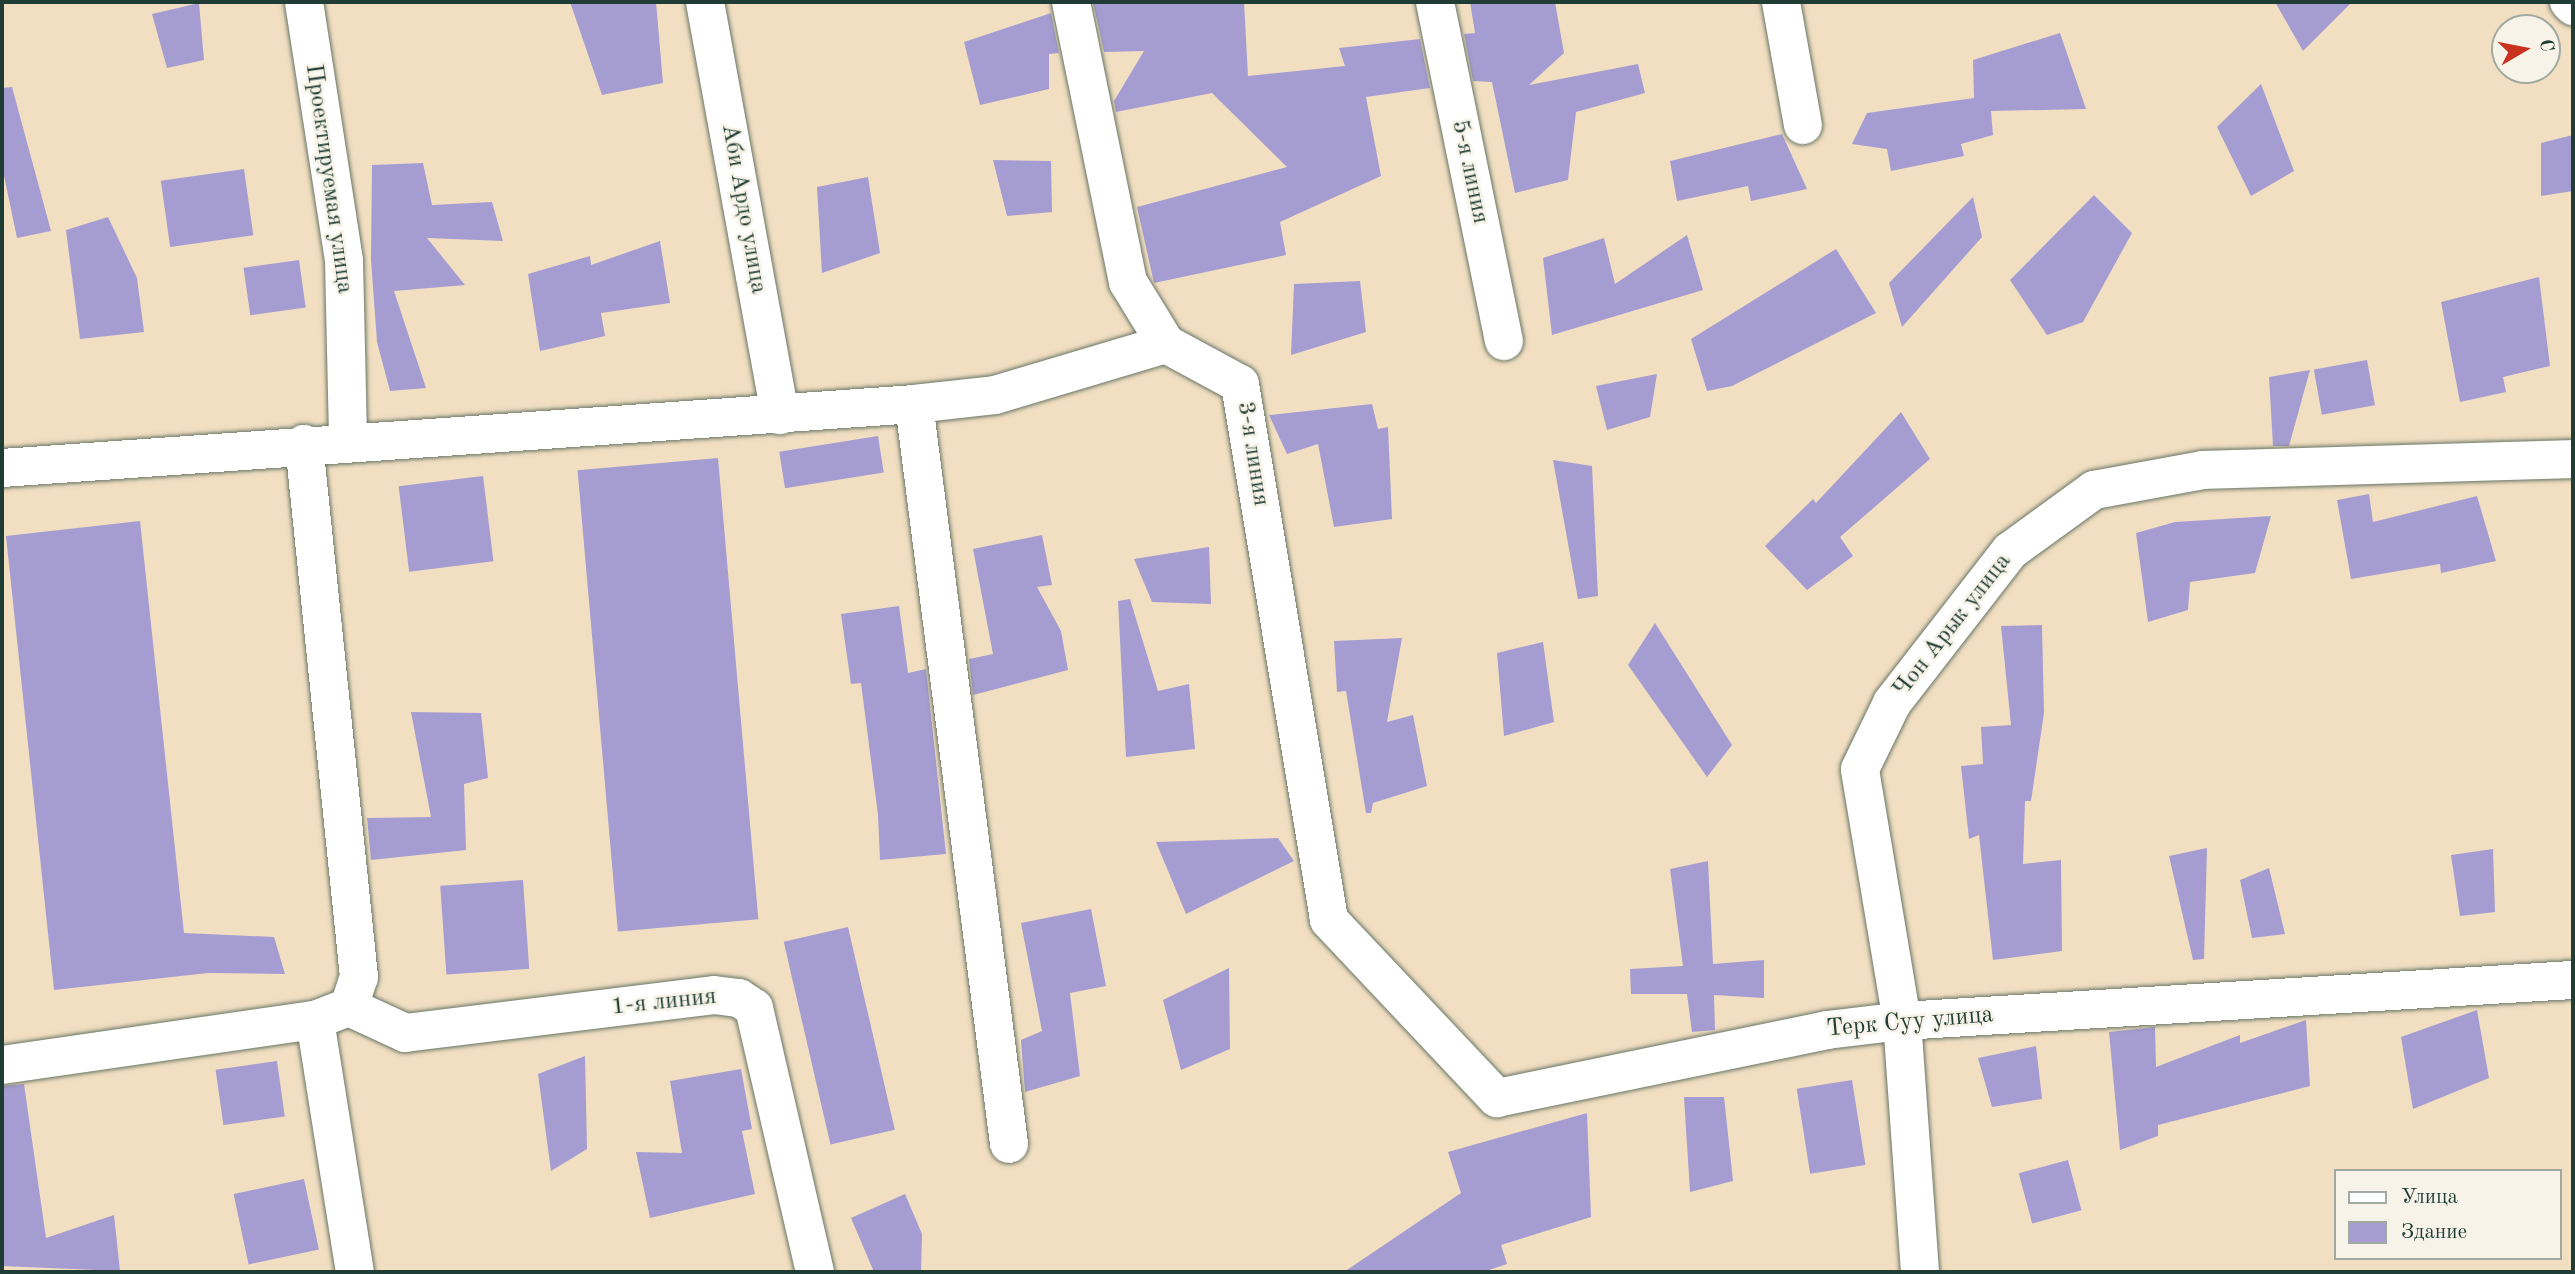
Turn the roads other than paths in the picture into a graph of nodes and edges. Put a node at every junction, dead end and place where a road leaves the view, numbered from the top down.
1 (304, 2) edge
2 (705, 2) edge
3 (1071, 2) edge
4 (1435, 2) edge
5 (1781, 2) edge
6 (2569, 2) edge
7 (2573, 6) edge
8 (1803, 125) dead end
9 (1504, 341) dead end
10 (1166, 344) junction
11 (914, 404) junction
12 (780, 415) junction
13 (348, 441) junction
14 (304, 444) junction
15 (2573, 459) edge
16 (2, 468) edge
17 (1329, 920) joint
18 (2573, 980) edge
19 (332, 1014) junction
20 (1902, 1021) junction
21 (2, 1065) edge
22 (1009, 1144) dead end
23 (355, 1272) edge
24 (815, 1272) edge
25 (1920, 1272) edge

1 - 13 street, Проектируемая улица
2 - 12 street, Аби Ардо улица
3 - 10 street
4 - 9 street, 5-я линия
5 - 8 street
6 - 7 street
10 - 11 street
10 - 17 street, 3-я линия
11 - 12 street
11 - 22 street
12 - 13 street
13 - 14 street
14 - 16 street
14 - 19 street
15 - 20 street, Чон Арык улица
17 - 20 street, Терк Суу улица
18 - 20 street, Терк Суу улица
19 - 21 street
19 - 23 street
19 - 24 street, 1-я линия
20 - 25 street, Чон Арык улица

